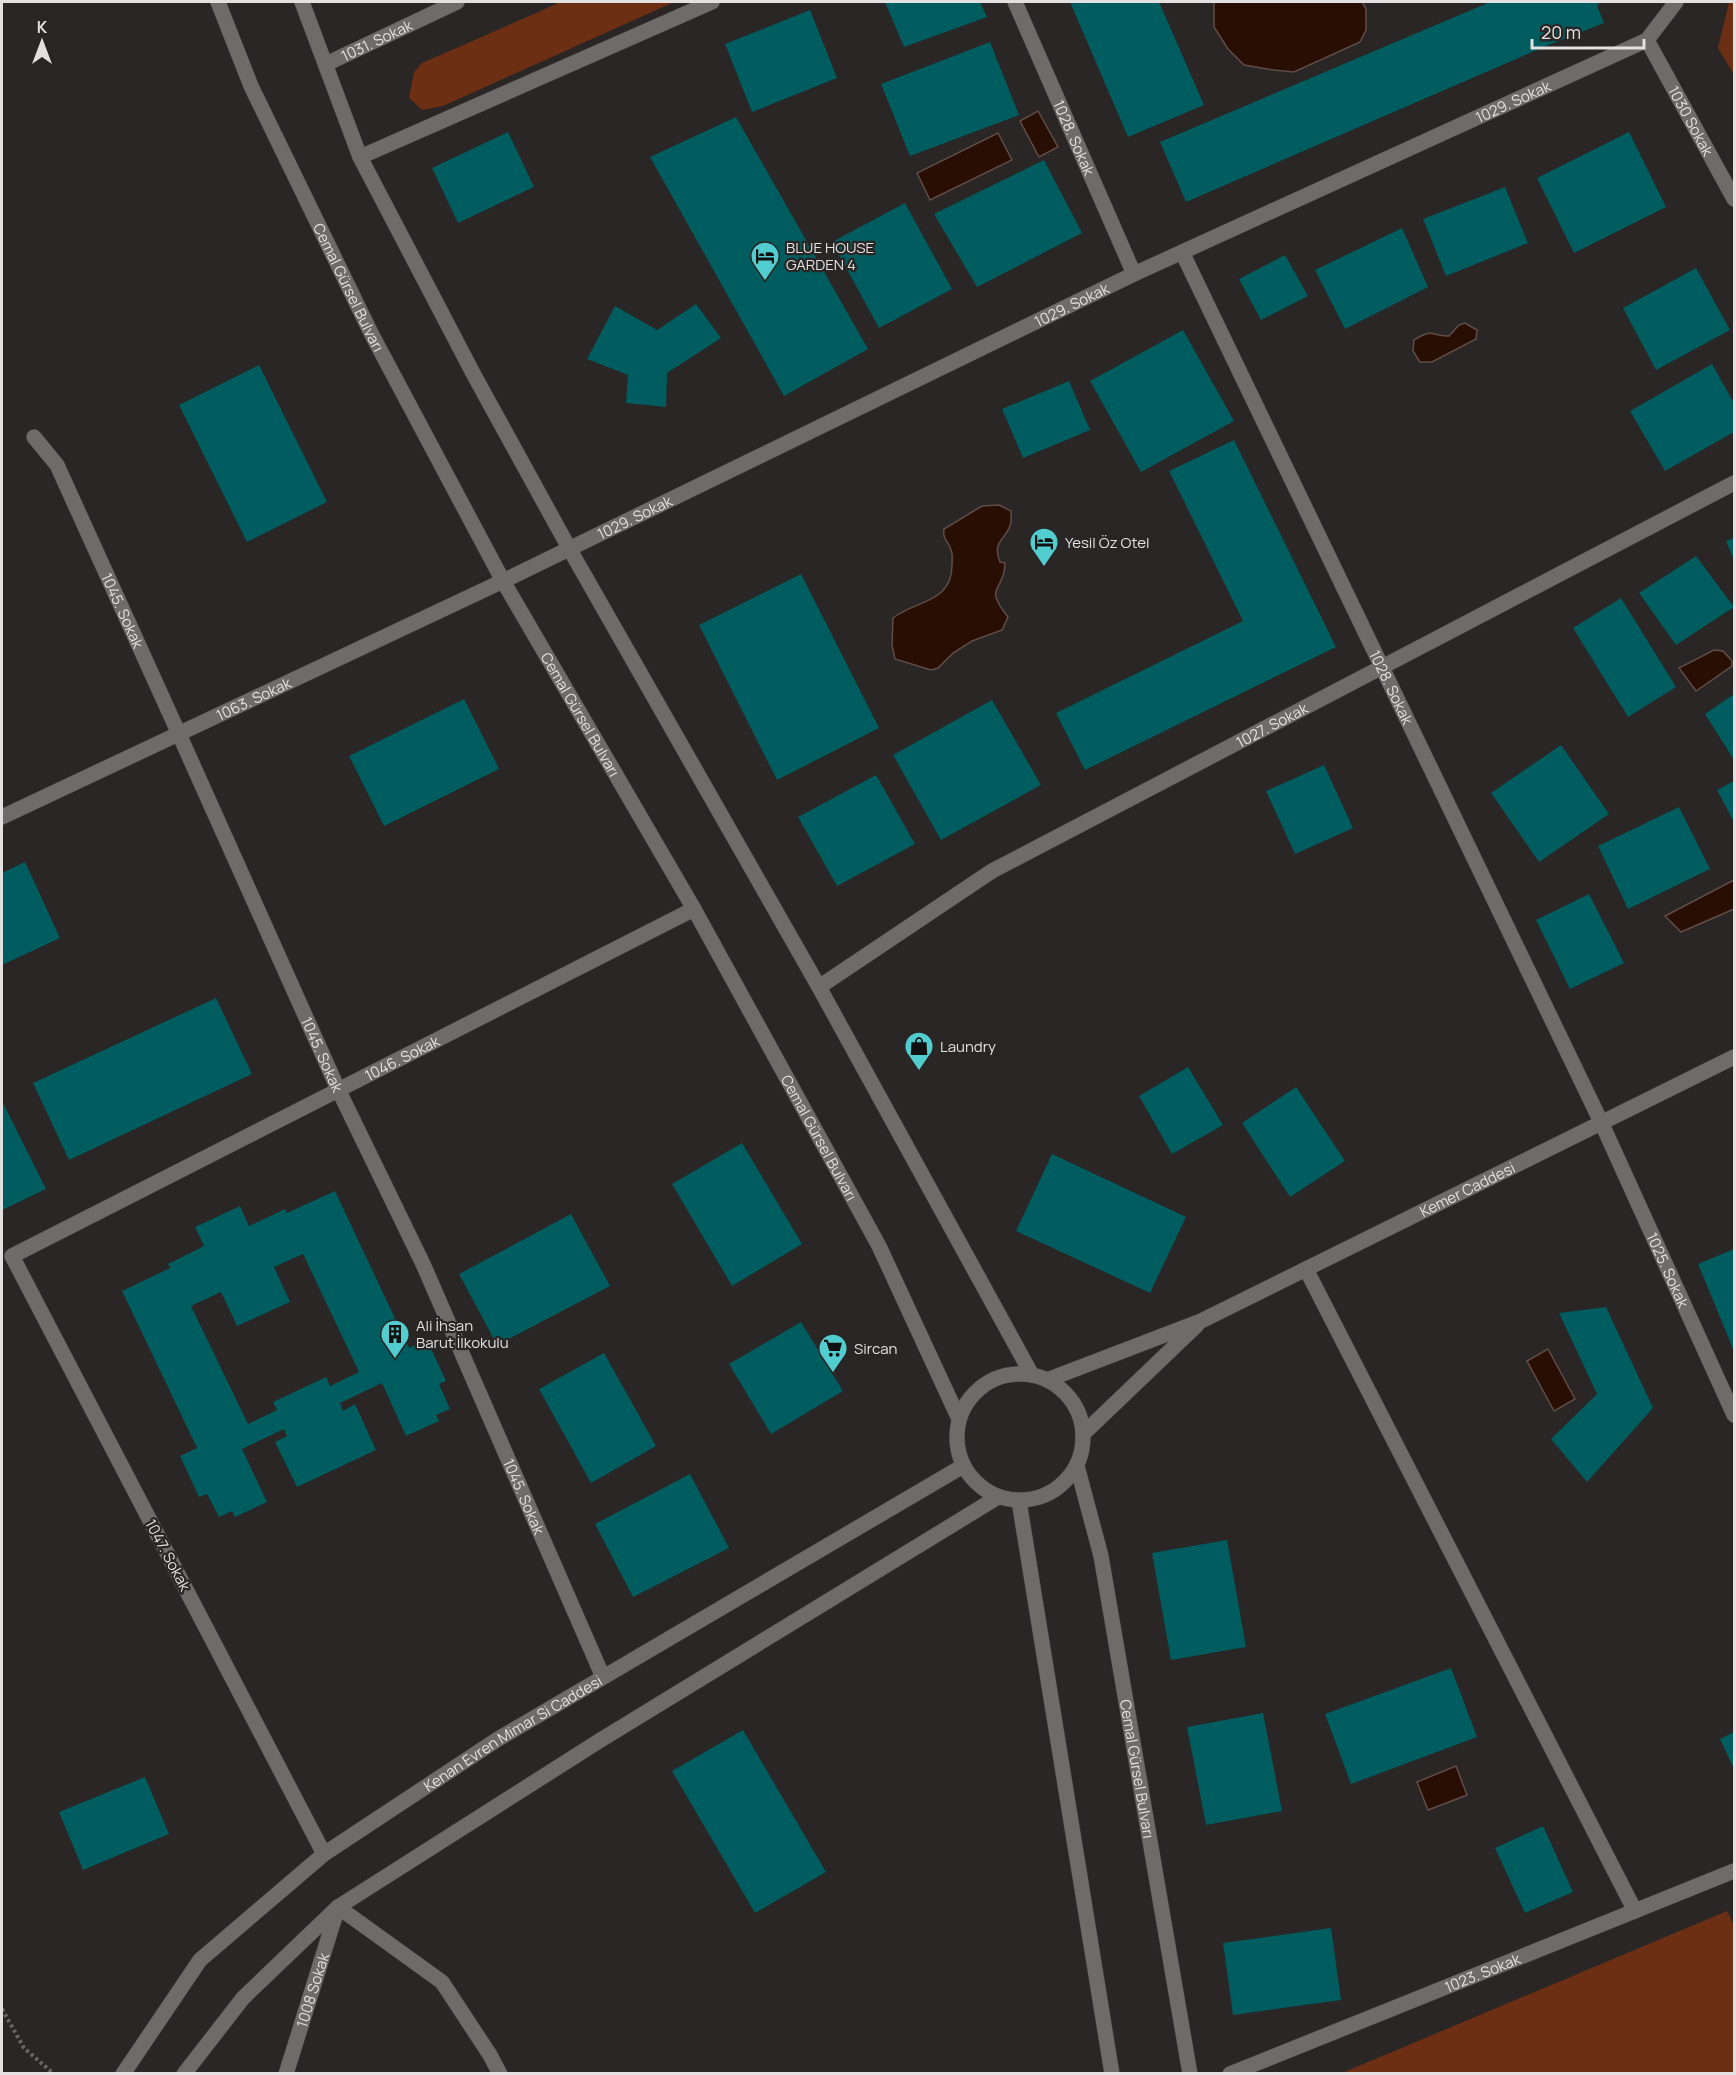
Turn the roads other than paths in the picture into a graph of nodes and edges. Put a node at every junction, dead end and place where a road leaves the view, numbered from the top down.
1 (218, 2) edge
2 (302, 2) edge
3 (457, 2) edge
4 (712, 2) edge
5 (1015, 2) edge
6 (1676, 2) edge
7 (1647, 40) junction
8 (326, 63) junction
9 (360, 157) junction
10 (1734, 199) edge
11 (1182, 252) junction
12 (1134, 274) junction
13 (34, 437) dead end
14 (1734, 483) edge
15 (569, 548) junction
16 (503, 581) junction
17 (1382, 666) junction
18 (179, 734) junction
19 (2, 818) edge
20 (694, 909) junction
21 (819, 987) junction
22 (1734, 1057) edge
23 (338, 1089) junction
24 (1602, 1124) junction
25 (12, 1256) joint
26 (1306, 1269) junction
27 (1201, 1321) junction
28 (1032, 1375) junction
29 (1047, 1380) junction
30 (1734, 1415) edge
31 (959, 1419) junction
32 (1083, 1434) junction
33 (963, 1466) junction
34 (1077, 1466) junction
35 (999, 1497) junction
36 (1019, 1500) junction
37 (603, 1677) junction
38 (324, 1854) junction
39 (1734, 1871) edge
40 (338, 1907) junction
41 (1635, 1911) junction
42 (123, 2073) edge
43 (184, 2073) edge
44 (286, 2073) edge
45 (500, 2073) edge
46 (1112, 2073) edge
47 (1190, 2073) edge
48 (1230, 2073) edge

1 - 16 street, Cemal Gürsel Bulvarı
2 - 8 street
3 - 8 street, 1031. Sokak
4 - 9 street
5 - 12 street, 1028. Sokak
6 - 7 street
7 - 10 street, 1030 Sokak
7 - 11 street, 1029. Sokak
8 - 9 street
9 - 15 street
11 - 12 street, 1029. Sokak
11 - 17 street, 1028. Sokak
12 - 15 street, 1029. Sokak
13 - 18 street, 1045. Sokak
14 - 17 street, 1027. Sokak
15 - 16 street, 1029. Sokak
15 - 21 street
16 - 18 street, 1063. Sokak
16 - 20 street, Cemal Gürsel Bulvarı
17 - 21 street, 1027. Sokak
17 - 24 street, 1028. Sokak
18 - 19 street, 1063. Sokak
18 - 23 street, 1045. Sokak
20 - 23 street, 1046. Sokak
20 - 31 street, Cemal Gürsel Bulvarı
21 - 28 street
22 - 24 street, Kemer Caddesi
23 - 25 street, 1046. Sokak
23 - 37 street, 1045. Sokak
24 - 26 street, Kemer Caddesi
24 - 30 street, 1025. Sokak
25 - 38 street, 1047. Sokak
26 - 27 street, Kemer Caddesi
26 - 41 street
27 - 29 street
27 - 32 street
28 - 29 street
28 - 31 street
29 - 32 street
31 - 33 street
32 - 34 street
33 - 35 street
33 - 37 street, Kenan Evren Mimar Si Caddesi
34 - 36 street
34 - 47 street, Cemal Gürsel Bulvarı
35 - 36 street
35 - 40 street
36 - 46 street
37 - 38 street, Kenan Evren Mimar Si Caddesi
38 - 42 street, Kenan Evren Mimar Si Caddesi
39 - 41 street, 1023. Sokak
40 - 43 street
40 - 44 street, 1008 Sokak
40 - 45 street
41 - 48 street, 1023. Sokak

